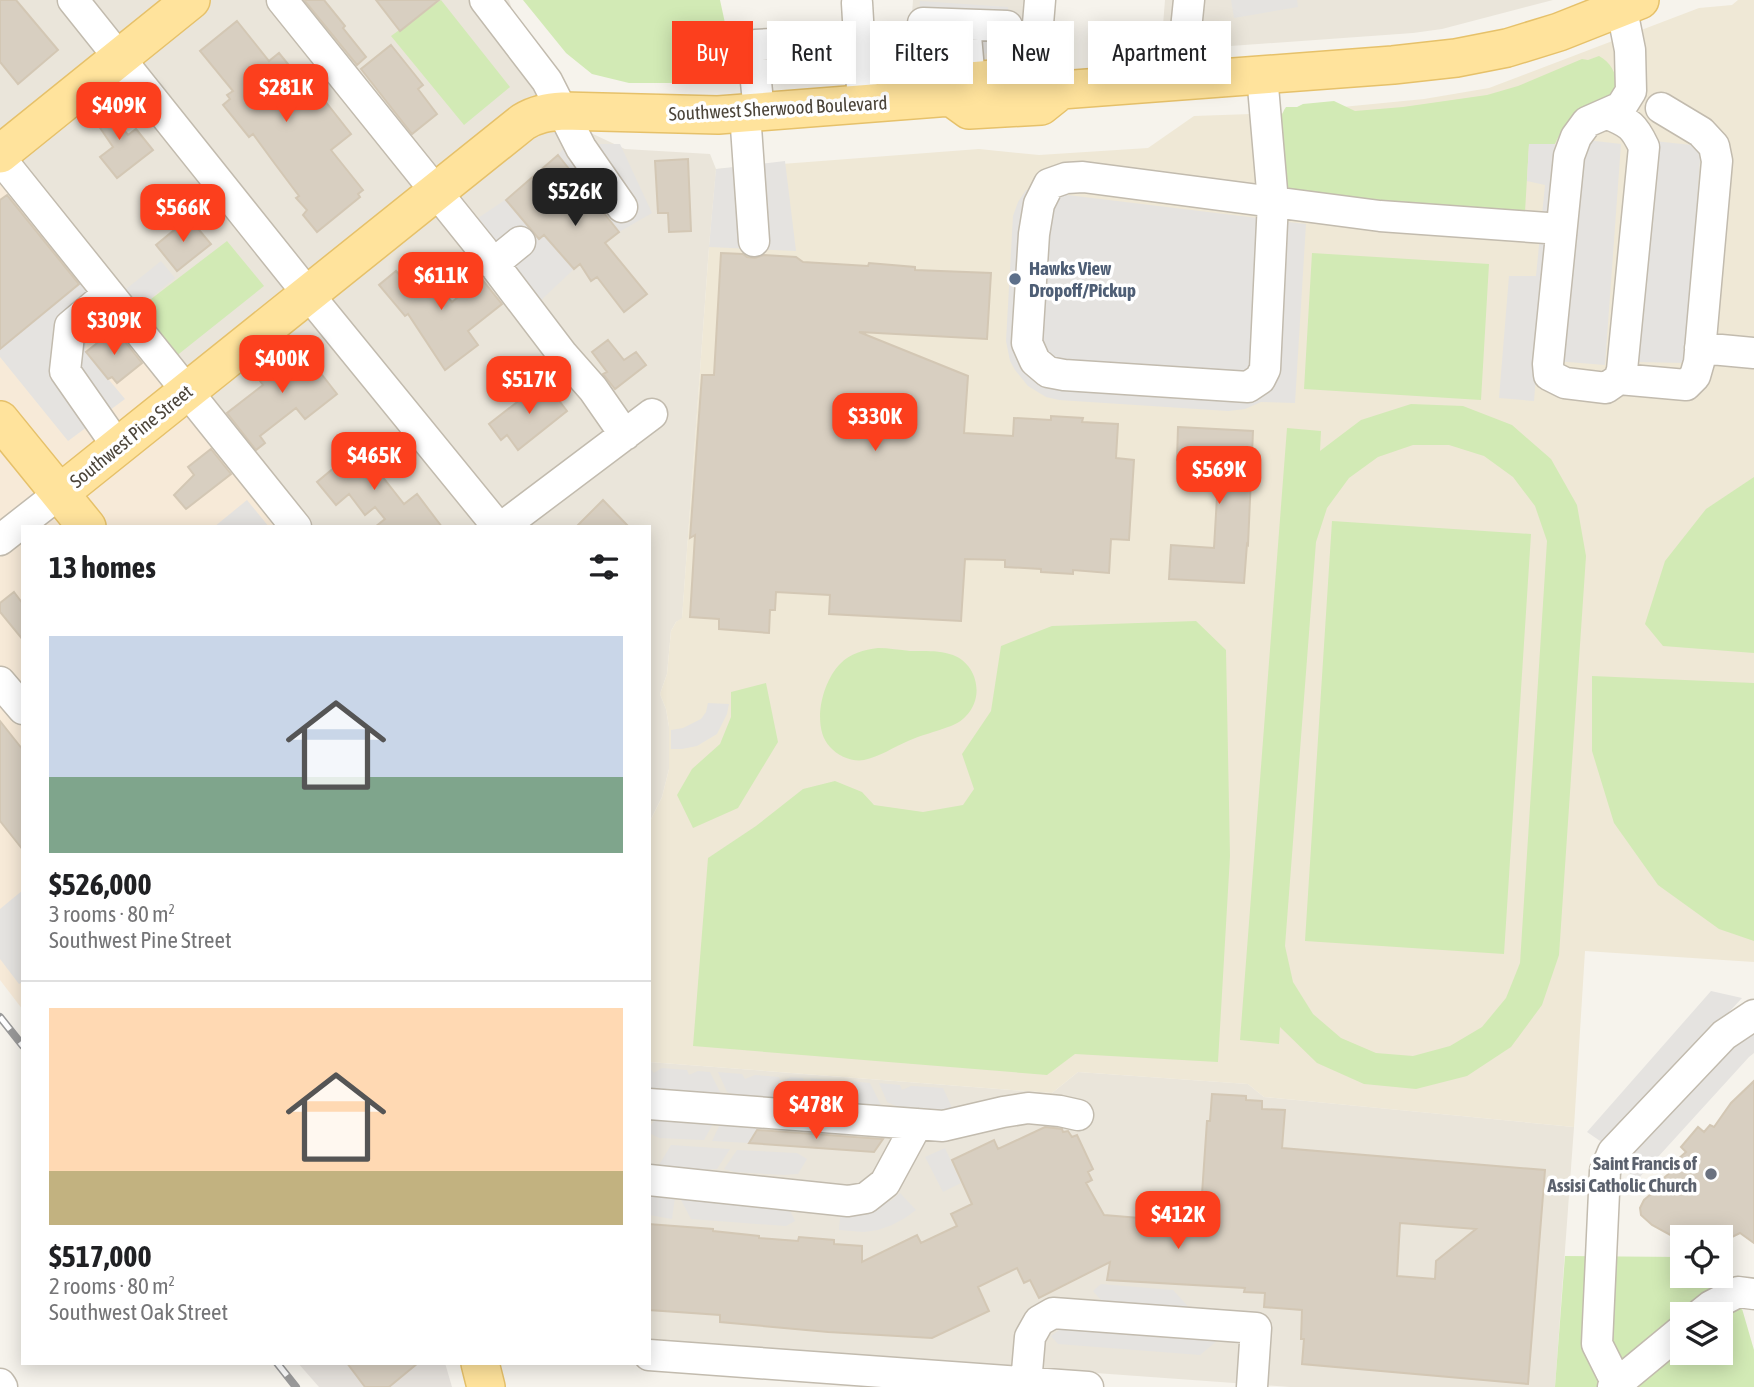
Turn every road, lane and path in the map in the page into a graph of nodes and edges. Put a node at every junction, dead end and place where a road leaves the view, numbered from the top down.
1 (73, 0) edge
2 (191, 0) edge
3 (282, 0) edge
4 (485, 0) edge
5 (1040, 0) edge
6 (1189, 0) edge
7 (857, 3) dead end
8 (1627, 3) edge
9 (1038, 21) edge
10 (1187, 21) edge
11 (767, 44) edge
12 (1630, 50) junction
13 (119, 58) junction
14 (1262, 75) junction
15 (1231, 77) edge
16 (960, 84) edge
17 (1049, 84) edge
18 (960, 89) junction
19 (863, 105) junction
20 (1661, 108) junction
21 (563, 111) junction
22 (752, 113) junction
23 (1608, 114) junction
24 (1644, 147) junction
25 (0, 156) edge
26 (436, 191) junction
27 (1273, 202) junction
28 (622, 207) dead end
29 (1561, 229) junction
30 (754, 241) dead end
31 (520, 242) dead end
32 (494, 264) junction
33 (108, 294) junction
34 (308, 294) junction
35 (1700, 348) junction
36 (1754, 353) edge
37 (1619, 379) junction
38 (187, 392) junction
39 (652, 414) dead end
40 (0, 419) edge
41 (625, 435) junction
42 (118, 447) junction
43 (60, 493) junction
44 (285, 523) edge
45 (85, 525) edge
46 (498, 525) edge
47 (503, 525) edge
48 (0, 540) edge
49 (0, 682) edge
50 (21, 707) edge
51 (1754, 1015) edge
52 (651, 1104) edge
53 (1078, 1115) dead end
54 (917, 1124) junction
55 (651, 1180) edge
56 (1754, 1294) edge
57 (1719, 1302) edge
58 (1670, 1340) edge
59 (651, 1355) edge
60 (480, 1365) edge
61 (1026, 1383) junction
62 (1615, 1385) edge
63 (486, 1387) edge
64 (1088, 1387) edge
65 (1252, 1387) edge

1 - 13 street
2 - 13 main road
3 - 26 street
4 - 21 street
5 - 9 street
6 - 10 street
7 - 19 street
8 - 12 street
8 - 14 main road, Southwest Sherwood Boulevard
11 - 22 street
12 - 20 street
12 - 23 street
13 - 25 main road
13 - 34 street
14 - 15 main road, Southwest Sherwood Boulevard
14 - 27 street
16 - 18 street
17 - 18 main road, Southwest Sherwood Boulevard
18 - 19 main road, Southwest Sherwood Boulevard
19 - 22 main road, Southwest Sherwood Boulevard
20 - 24 street
20 - 35 street
21 - 22 main road, Southwest Sherwood Boulevard
21 - 26 main road, Southwest Pine Street
21 - 28 street
22 - 30 street
23 - 24 street
23 - 29 street
24 - 37 street
25 - 33 street
26 - 32 street
26 - 34 main road, Southwest Pine Street
27 - 27 street
27 - 29 street
29 - 37 street
31 - 32 street
32 - 41 street
33 - 38 street
33 - 42 street
34 - 38 main road, Southwest Pine Street
34 - 46 street
35 - 36 street
35 - 37 street
38 - 42 main road, Southwest Pine Street
38 - 44 street
39 - 41 street
40 - 43 main road
41 - 47 street
42 - 43 main road, Southwest Pine Street
43 - 45 main road
43 - 48 street, Southwest Pine Street
49 - 50 street
51 - 62 street
52 - 54 street
53 - 54 street
54 - 55 street
56 - 57 street
58 - 62 street
59 - 61 street
60 - 63 main road
61 - 64 street
61 - 65 street

